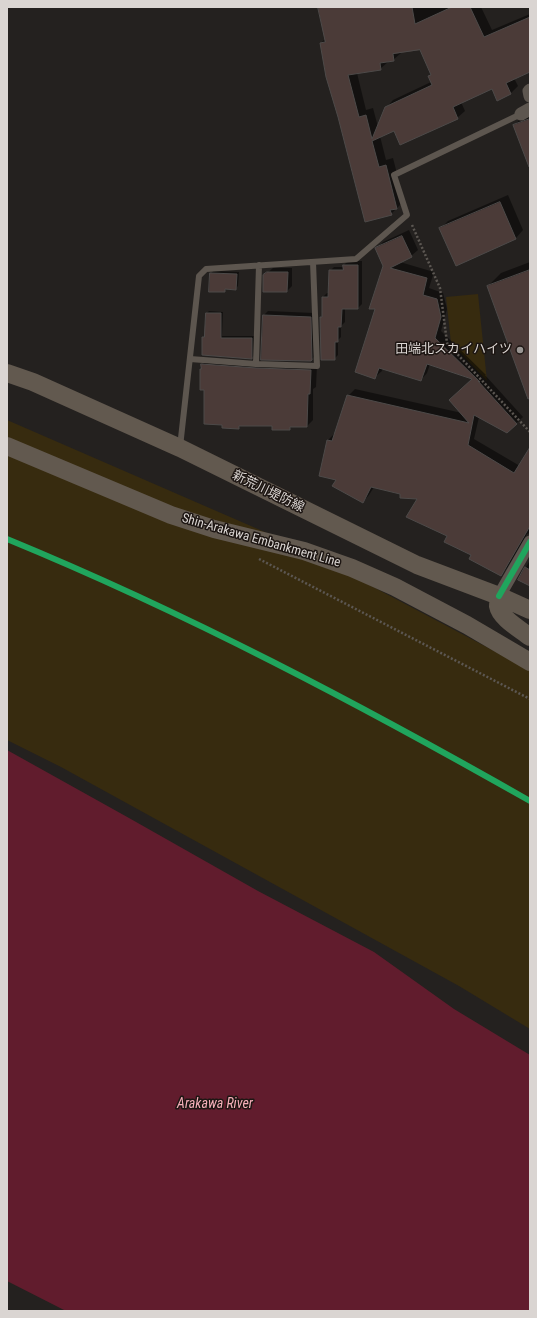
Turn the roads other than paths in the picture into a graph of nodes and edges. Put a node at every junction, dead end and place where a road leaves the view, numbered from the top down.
1 (530, 90) edge
2 (530, 96) edge
3 (525, 111) edge
4 (314, 262) junction
5 (259, 265) junction
6 (190, 359) junction
7 (256, 364) junction
8 (7, 373) edge
9 (7, 446) edge
10 (180, 448) junction
11 (530, 542) edge
12 (499, 596) junction
13 (530, 610) edge
14 (530, 637) edge
15 (530, 662) edge

1 - 2 street
3 - 4 lane
4 - 5 lane
4 - 7 lane
5 - 6 lane
5 - 7 lane
6 - 7 lane
6 - 10 lane
8 - 10 main road, 新荒川堤防線
9 - 15 main road, Shin-Arakawa Embankment Line
10 - 12 main road, 新荒川堤防線
11 - 12 street
12 - 13 main road, 新荒川堤防線
12 - 14 main road

